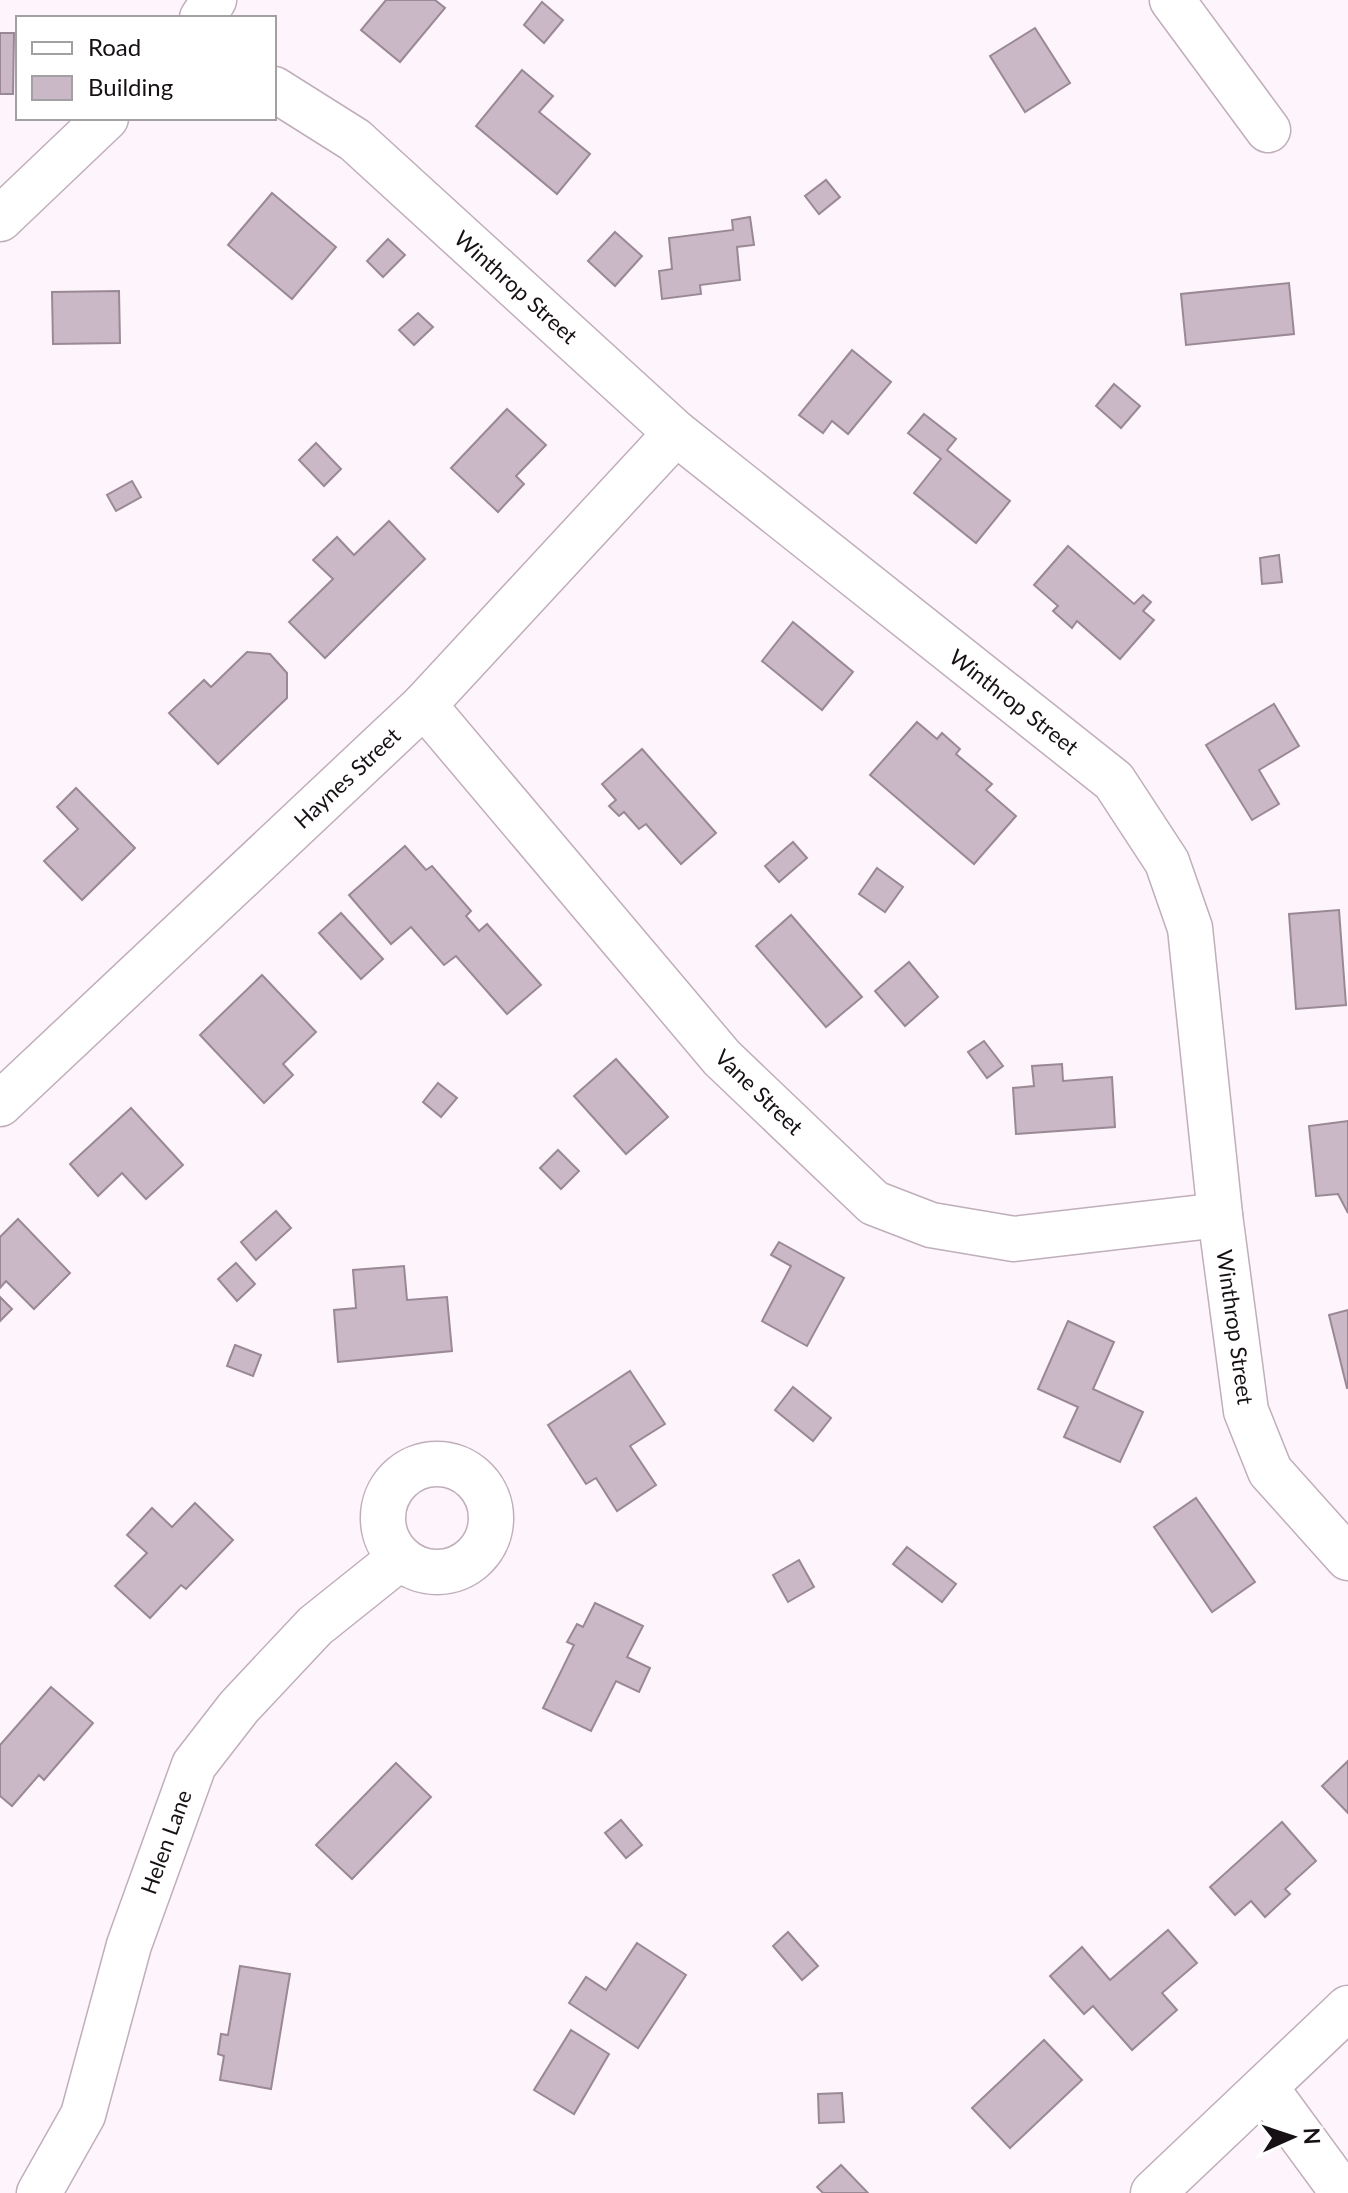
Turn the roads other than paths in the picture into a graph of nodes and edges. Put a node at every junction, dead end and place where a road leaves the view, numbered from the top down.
1 (1172, 0) edge
2 (276, 90) edge
3 (104, 120) edge
4 (1268, 130) dead end
5 (0, 219) edge
6 (676, 433) junction
7 (424, 705) junction
8 (0, 1104) edge
9 (1220, 1215) junction
10 (400, 1558) dead end
11 (1348, 1558) edge
12 (1348, 2008) edge
13 (1266, 2088) junction
14 (39, 2193) edge
15 (1153, 2193) edge
16 (1343, 2193) edge

1 - 4 street
2 - 6 street, Winthrop Street
3 - 5 street
6 - 7 street, Haynes Street
6 - 9 street, Winthrop Street
7 - 8 street, Haynes Street
7 - 9 street, Vane Street
9 - 11 street, Winthrop Street
10 - 14 street, Helen Lane
12 - 13 street
13 - 15 street
13 - 16 street

